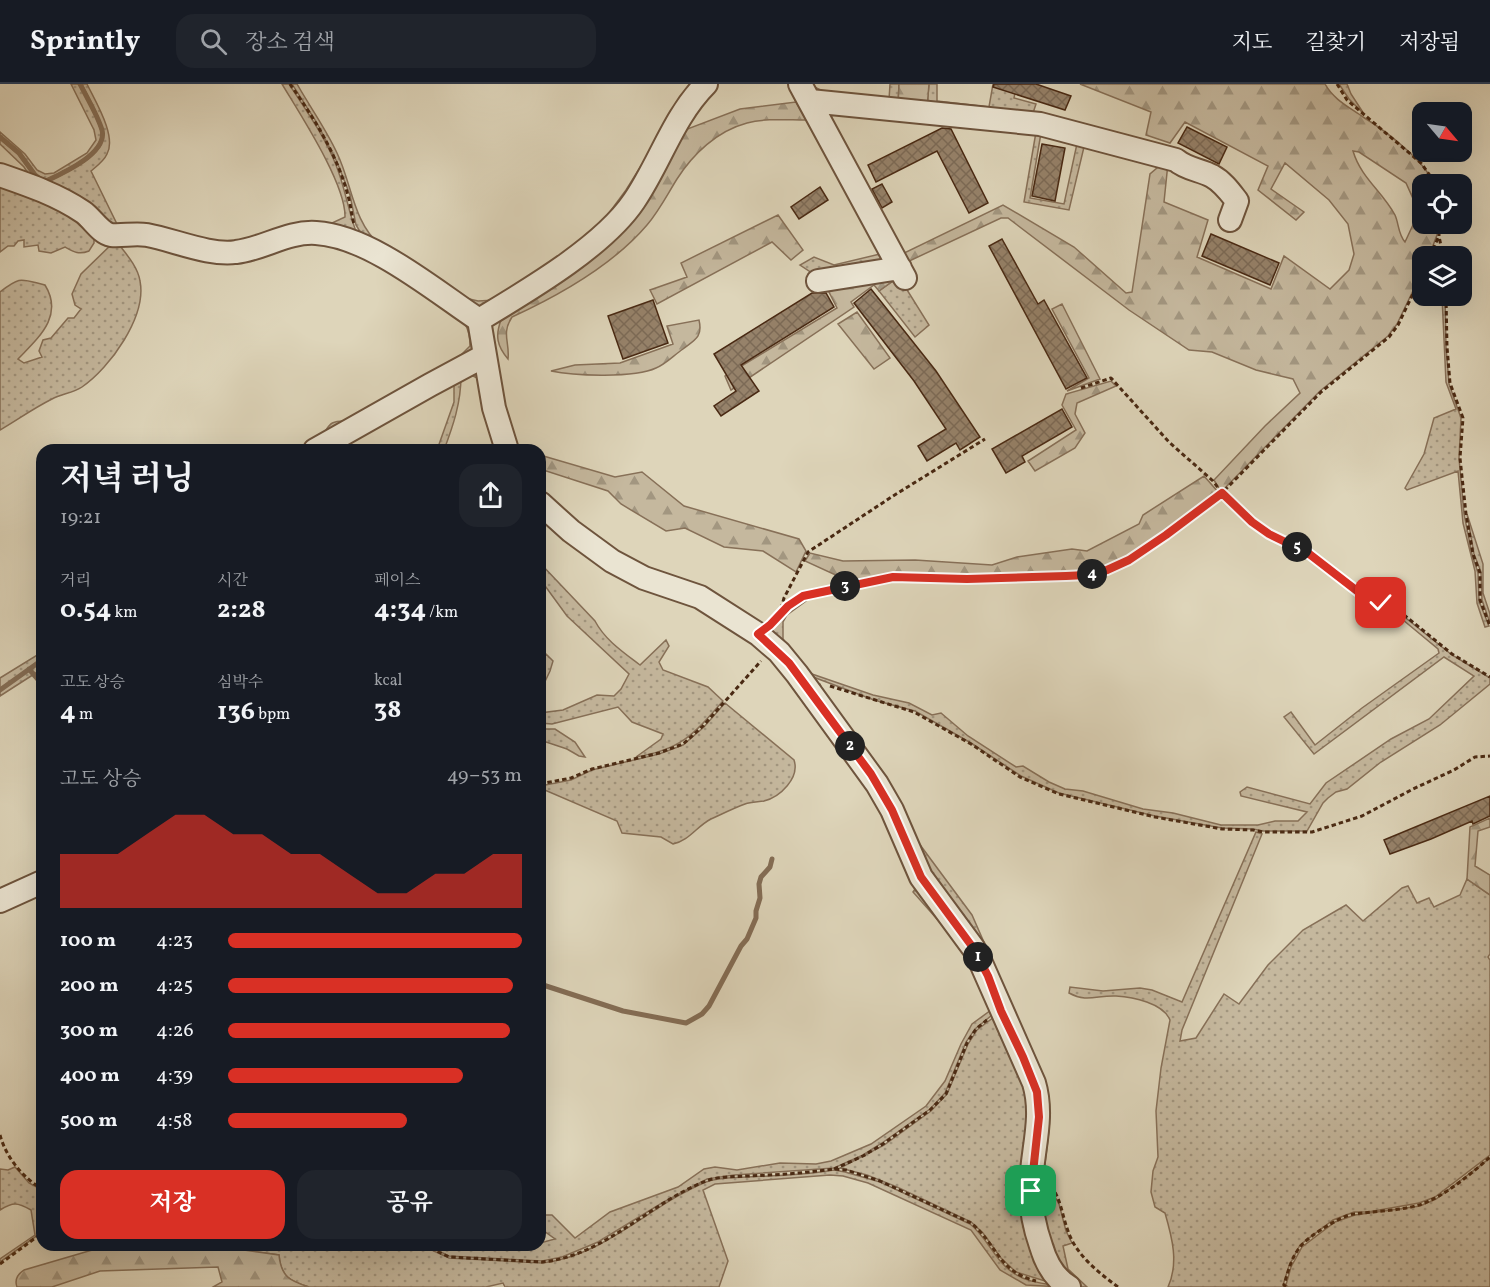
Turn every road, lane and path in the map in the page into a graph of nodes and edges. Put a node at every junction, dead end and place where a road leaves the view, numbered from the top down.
1 (290, 84) edge
2 (706, 84) edge
3 (1337, 84) edge
4 (805, 92) edge
5 (1429, 174) edge
6 (0, 175) edge
7 (1230, 220) dead end
8 (1438, 236) joint
9 (1434, 246) edge
10 (1440, 246) edge
11 (367, 249) junction
12 (818, 281) dead end
13 (1412, 296) edge
14 (1446, 306) edge
15 (479, 320) junction
16 (484, 356) junction
17 (1081, 388) dead end
18 (985, 439) dead end
19 (326, 444) edge
20 (505, 444) edge
21 (1222, 493) junction
22 (546, 508) edge
23 (779, 616) junction
24 (1490, 626) edge
25 (764, 638) junction
26 (797, 674) junction
27 (1490, 676) edge
28 (1490, 756) edge
29 (546, 783) edge
30 (36, 885) edge
31 (0, 901) edge
32 (1001, 1011) junction
33 (0, 1135) edge
34 (1490, 1157) edge
35 (1035, 1158) junction
36 (834, 1169) junction
37 (36, 1186) edge
38 (36, 1237) edge
39 (436, 1251) edge
40 (0, 1264) edge
41 (1067, 1286) edge
42 (1118, 1287) edge
43 (1286, 1287) edge

1 - 11 path
2 - 15 street
3 - 5 path
4 - 7 street
4 - 12 street
6 - 11 street
8 - 9 path
8 - 10 path
11 - 15 street
13 - 21 path
14 - 24 path
15 - 16 street
16 - 19 street
16 - 20 street
17 - 21 path
18 - 23 path
21 - 23 path
21 - 27 path
22 - 25 street
23 - 25 path
25 - 26 street
25 - 29 path
26 - 28 path
26 - 32 street
30 - 31 street
32 - 35 street
32 - 36 path
33 - 37 path
34 - 43 path
35 - 41 street
35 - 42 path
36 - 39 path
36 - 41 path
38 - 40 path

